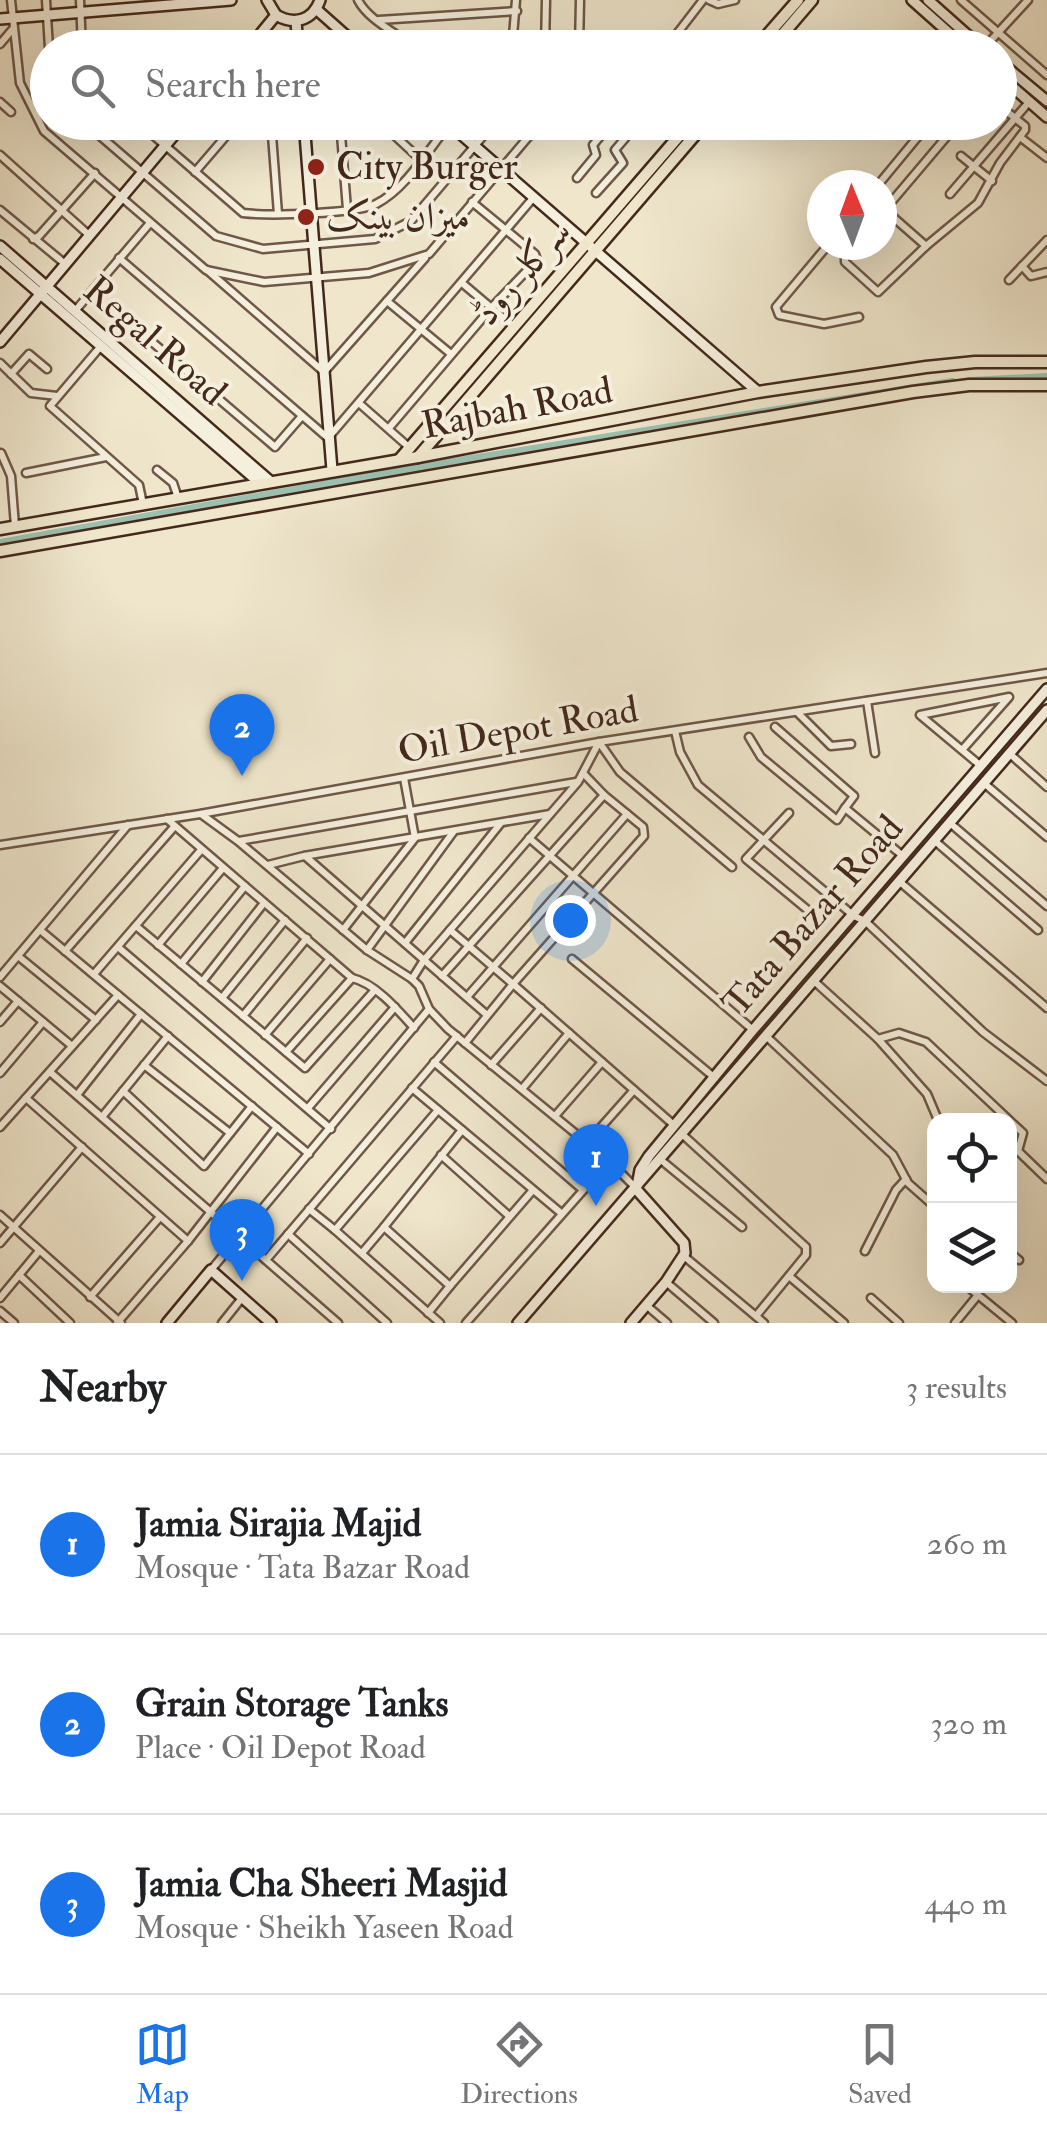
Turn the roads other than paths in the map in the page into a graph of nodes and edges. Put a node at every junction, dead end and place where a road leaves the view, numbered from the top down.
1 (11, 0) edge
2 (46, 0) edge
3 (232, 0) edge
4 (267, 0) edge
5 (358, 0) edge
6 (516, 0) edge
7 (546, 0) edge
8 (580, 0) edge
9 (706, 0) edge
10 (735, 0) edge
11 (798, 0) edge
12 (812, 0) edge
13 (912, 0) edge
14 (928, 0) edge
15 (961, 0) edge
16 (1028, 0) edge
17 (318, 5) edge
18 (80, 6) edge
19 (517, 11) junction
20 (46, 14) junction
21 (276, 16) junction
22 (0, 18) edge
23 (379, 20) junction
24 (296, 21) junction
25 (13, 23) junction
26 (47, 30) edge
27 (264, 30) edge
28 (297, 30) edge
29 (342, 30) edge
30 (392, 30) edge
31 (514, 30) edge
32 (546, 30) edge
33 (579, 30) edge
34 (679, 30) edge
35 (772, 30) edge
36 (786, 30) edge
37 (946, 30) edge
38 (962, 30) edge
39 (996, 30) edge
40 (1000, 30) edge
41 (0, 44) edge
42 (1017, 48) edge
43 (1047, 74) edge
44 (1017, 76) edge
45 (1017, 91) edge
46 (0, 102) edge
47 (1029, 102) junction
48 (1047, 102) edge
49 (30, 106) edge
50 (11, 112) dead end
51 (1017, 116) edge
52 (1047, 117) edge
53 (1017, 120) edge
54 (1020, 137) junction
55 (55, 140) edge
56 (105, 140) edge
57 (158, 140) edge
58 (170, 140) edge
59 (223, 140) edge
60 (272, 140) edge
61 (306, 140) edge
62 (341, 140) edge
63 (399, 140) edge
64 (436, 140) edge
65 (468, 140) edge
66 (480, 140) edge
67 (526, 140) edge
68 (597, 140) edge
69 (624, 140) edge
70 (675, 140) edge
71 (691, 140) edge
72 (915, 140) edge
73 (944, 140) edge
74 (996, 140) edge
75 (165, 146) junction
76 (475, 146) junction
77 (0, 155) edge
78 (961, 156) dead end
79 (1047, 158) edge
80 (421, 160) junction
81 (974, 166) junction
82 (501, 169) junction
83 (890, 170) edge
84 (143, 172) junction
85 (195, 172) junction
86 (95, 174) junction
87 (577, 178) dead end
88 (992, 180) junction
89 (596, 193) dead end
90 (950, 194) dead end
91 (897, 195) edge
92 (534, 197) junction
93 (120, 199) junction
94 (472, 202) junction
95 (62, 209) junction
96 (347, 209) junction
97 (0, 210) edge
98 (312, 212) junction
99 (278, 214) junction
100 (150, 223) junction
101 (897, 223) edge
102 (506, 230) junction
103 (90, 234) junction
104 (33, 239) junction
105 (586, 243) junction
106 (1046, 244) edge
107 (314, 245) junction
108 (0, 246) edge
109 (926, 246) junction
110 (596, 251) junction
111 (429, 254) junction
112 (119, 258) junction
113 (0, 259) edge
114 (815, 260) edge
115 (845, 260) edge
116 (64, 264) junction
117 (1022, 266) junction
118 (206, 270) junction
119 (1047, 272) edge
120 (316, 277) junction
121 (1010, 280) dead end
122 (462, 283) junction
123 (42, 289) junction
124 (387, 301) junction
125 (492, 307) junction
126 (75, 310) junction
127 (859, 317) dead end
128 (514, 328) junction
129 (422, 330) junction
130 (0, 342) edge
131 (104, 342) junction
132 (452, 354) junction
133 (1047, 362) edge
134 (0, 363) edge
135 (46, 368) dead end
136 (324, 372) junction
137 (11, 374) junction
138 (1047, 385) edge
139 (758, 392) junction
140 (58, 396) junction
141 (360, 404) junction
142 (302, 416) junction
143 (389, 428) junction
144 (440, 432) junction
145 (546, 436) junction
146 (328, 438) junction
147 (450, 450) junction
148 (414, 452) junction
149 (0, 453) edge
150 (550, 454) junction
151 (108, 457) junction
152 (4, 469) edge
153 (157, 470) dead end
154 (332, 470) junction
155 (26, 473) dead end
156 (266, 483) junction
157 (178, 498) junction
158 (143, 504) junction
159 (15, 526) junction
160 (0, 529) edge
161 (0, 550) edge
162 (1047, 673) edge
163 (1047, 688) edge
164 (867, 701) junction
165 (1047, 710) edge
166 (797, 712) junction
167 (774, 727) dead end
168 (674, 730) junction
169 (749, 737) dead end
170 (598, 742) junction
171 (850, 744) dead end
172 (962, 750) junction
173 (875, 753) dead end
174 (1010, 754) junction
175 (982, 766) junction
176 (582, 772) junction
177 (404, 778) junction
178 (578, 782) junction
179 (985, 784) junction
180 (1047, 787) edge
181 (604, 795) junction
182 (845, 808) junction
183 (411, 811) junction
184 (790, 812) dead end
185 (200, 814) junction
186 (550, 814) junction
187 (627, 814) junction
188 (167, 819) junction
189 (501, 823) junction
190 (950, 823) junction
191 (128, 825) junction
192 (174, 828) junction
193 (454, 831) junction
194 (1047, 837) edge
195 (415, 838) junction
196 (529, 838) junction
197 (763, 841) junction
198 (935, 841) junction
199 (238, 842) junction
200 (0, 845) edge
201 (201, 850) junction
202 (304, 856) junction
203 (904, 856) junction
204 (548, 858) junction
205 (267, 865) junction
206 (732, 867) dead end
207 (222, 868) junction
208 (570, 877) junction
209 (900, 882) junction
210 (244, 886) junction
211 (594, 894) junction
212 (831, 897) junction
213 (264, 903) junction
214 (362, 906) junction
215 (1047, 906) edge
216 (854, 916) junction
217 (285, 920) junction
218 (865, 920) junction
219 (136, 926) junction
220 (385, 926) junction
221 (40, 930) junction
222 (343, 930) junction
223 (450, 930) junction
224 (1038, 930) dead end
225 (307, 938) junction
226 (404, 943) junction
227 (158, 944) junction
228 (469, 946) junction
229 (118, 947) junction
230 (367, 950) junction
231 (65, 951) junction
232 (18, 956) junction
233 (330, 958) junction
234 (572, 959) dead end
235 (424, 960) junction
236 (181, 964) junction
237 (492, 967) junction
238 (94, 974) junction
239 (442, 976) junction
240 (0, 977) edge
241 (352, 978) junction
242 (412, 979) junction
243 (813, 980) junction
244 (202, 982) junction
245 (513, 984) junction
246 (0, 986) edge
247 (374, 991) junction
248 (118, 995) junction
249 (466, 997) junction
250 (222, 998) junction
251 (18, 1001) junction
252 (395, 1007) junction
253 (541, 1008) junction
254 (1047, 1008) edge
255 (429, 1009) junction
256 (141, 1014) junction
257 (486, 1014) junction
258 (242, 1016) junction
259 (96, 1020) junction
260 (0, 1022) edge
261 (43, 1022) junction
262 (414, 1028) junction
263 (753, 1030) junction
264 (569, 1033) junction
265 (265, 1034) junction
266 (765, 1035) junction
267 (168, 1036) junction
268 (456, 1036) junction
269 (878, 1038) junction
270 (465, 1043) junction
271 (72, 1047) junction
272 (286, 1052) junction
273 (434, 1062) junction
274 (602, 1062) junction
275 (491, 1064) junction
276 (144, 1065) junction
277 (50, 1072) junction
278 (0, 1073) edge
279 (715, 1078) junction
280 (1047, 1081) edge
281 (412, 1088) junction
282 (522, 1089) junction
283 (634, 1090) junction
284 (123, 1091) junction
285 (77, 1095) junction
286 (26, 1098) junction
287 (252, 1106) junction
288 (307, 1108) junction
289 (438, 1110) junction
290 (935, 1113) edge
291 (1001, 1113) edge
292 (555, 1116) junction
293 (102, 1117) junction
294 (674, 1126) junction
295 (0, 1127) edge
296 (277, 1127) junction
297 (1017, 1128) edge
298 (331, 1129) junction
299 (462, 1130) junction
300 (230, 1134) junction
301 (683, 1135) junction
302 (587, 1143) junction
303 (82, 1147) junction
304 (309, 1154) junction
305 (441, 1155) junction
306 (609, 1160) junction
307 (661, 1160) junction
308 (906, 1179) junction
309 (1047, 1179) edge
310 (636, 1189) junction
311 (533, 1190) junction
312 (582, 1190) junction
313 (931, 1203) edge
314 (309, 1209) junction
315 (211, 1213) junction
316 (561, 1214) junction
317 (0, 1215) edge
318 (508, 1215) junction
319 (160, 1217) junction
320 (14, 1227) junction
321 (384, 1227) junction
322 (742, 1228) dead end
323 (335, 1230) junction
324 (288, 1234) junction
325 (240, 1238) junction
326 (188, 1240) junction
327 (0, 1243) edge
328 (39, 1251) junction
329 (866, 1251) dead end
330 (362, 1253) junction
331 (685, 1258) junction
332 (266, 1260) junction
333 (211, 1270) junction
334 (19, 1275) junction
335 (789, 1276) junction
336 (666, 1282) junction
337 (450, 1286) junction
338 (976, 1293) edge
339 (978, 1295) junction
340 (90, 1297) junction
341 (0, 1298) edge
342 (242, 1298) junction
343 (870, 1298) dead end
344 (646, 1305) junction
345 (0, 1311) edge
346 (428, 1313) junction
347 (756, 1316) junction
348 (1006, 1321) edge
349 (119, 1322) edge
350 (14, 1323) edge
351 (70, 1323) edge
352 (167, 1323) edge
353 (222, 1323) edge
354 (271, 1323) edge
355 (338, 1323) edge
356 (388, 1323) edge
357 (440, 1323) edge
358 (466, 1323) edge
359 (518, 1323) edge
360 (631, 1323) edge
361 (667, 1323) edge
362 (714, 1323) edge
363 (764, 1323) edge
364 (844, 1323) edge
365 (899, 1323) edge
366 (956, 1323) edge

1 - 25 street
2 - 20 street
3 - 18 street
4 - 21 street
5 - 23 street
6 - 19 street
7 - 32 street
8 - 33 street
9 - 10 street
9 - 34 street
11 - 35 main road
12 - 36 main road
13 - 37 street
14 - 38 street
15 - 39 street
16 - 40 street
17 - 24 street
17 - 29 street
18 - 20 street
19 - 23 street
19 - 31 street
20 - 25 street
20 - 26 street
21 - 24 street
21 - 27 street
22 - 25 street
23 - 30 street
24 - 28 street
25 - 41 street
25 - 49 street
42 - 43 street
44 - 48 street
45 - 47 street
46 - 50 street
47 - 51 street
47 - 52 street
53 - 54 street
54 - 79 street
54 - 88 street
55 - 86 street
56 - 84 street
57 - 75 street
58 - 75 street
59 - 85 street
60 - 99 street
61 - 98 street
62 - 96 street
63 - 80 street
64 - 80 street
65 - 76 street
66 - 76 street
67 - 82 street
68 - 87 street
69 - 89 street
70 - 105 main road, سرکلر روڈ
71 - 110 main road
72 - 83 street
73 - 91 street
74 - 81 street
75 - 84 street
75 - 85 street
76 - 82 street
76 - 107 street
77 - 95 street
78 - 81 street
80 - 96 street
81 - 88 street
81 - 90 street
82 - 92 street
82 - 94 street
84 - 93 street
84 - 107 street
85 - 99 street
86 - 93 street
86 - 95 street
88 - 109 street
92 - 102 street
92 - 105 street
93 - 100 street
93 - 103 street
94 - 102 street
94 - 111 street
95 - 103 street
95 - 104 street
96 - 98 street
97 - 104 street
98 - 99 street
98 - 107 street
100 - 112 street
100 - 118 street
101 - 109 street
102 - 122 street
102 - 125 street
103 - 116 street
104 - 116 street
105 - 110 street
105 - 128 main road, سرکلر روڈ
106 - 117 street
107 - 120 street
108 - 123 street, Regal Road
109 - 115 street
110 - 139 street
110 - 144 main road
111 - 120 street
111 - 124 street
112 - 126 street
112 - 142 street
113 - 123 street, Regal Road
114 - 127 street
116 - 123 street
117 - 119 street
117 - 121 street
118 - 120 street
118 - 136 street
120 - 136 street
122 - 125 street
122 - 129 street
123 - 126 street, Regal Road
123 - 130 street
123 - 131 street, Regal Road
124 - 129 street
124 - 136 street
125 - 128 street
125 - 132 street
126 - 131 street, Regal Road
128 - 148 main road, سرکلر روڈ
129 - 132 street
129 - 141 street
131 - 140 street
131 - 142 street
131 - 156 street, Regal Road
132 - 143 street
133 - 139 main road, Rajbah Road
134 - 137 street
135 - 137 street
136 - 146 street
137 - 140 street
138 - 150 main road, Rajbah Road
139 - 145 main road, Rajbah Road
140 - 151 street
141 - 143 street
141 - 146 street
142 - 146 street
143 - 148 street
144 - 147 main road
144 - 148 main road
145 - 147 main road, Rajbah Road
145 - 150 main road
146 - 154 street
147 - 148 main road, Rajbah Road
148 - 154 main road, Rajbah Road
149 - 152 street
150 - 161 main road, Rajbah Road
151 - 155 street
151 - 158 street
152 - 159 street
153 - 157 street
154 - 156 main road, Rajbah Road
156 - 157 main road, Rajbah Road
157 - 158 main road, Rajbah Road
158 - 159 main road, Rajbah Road
159 - 160 main road, Rajbah Road
162 - 164 street, Oil Depot Road
163 - 175 street, Tata Bazar Road
164 - 166 street, Oil Depot Road
164 - 173 street
165 - 174 street, Tata Bazar Road
166 - 168 street, Oil Depot Road
166 - 171 street
167 - 182 street
168 - 170 street, Oil Depot Road
168 - 197 street
169 - 182 street
170 - 176 street
170 - 177 street, Oil Depot Road
170 - 206 street
172 - 172 street
172 - 175 street
174 - 179 street, Tata Bazar Road
174 - 180 street
175 - 203 street, Tata Bazar Road
176 - 178 street
176 - 181 street
177 - 183 street
177 - 185 street, Oil Depot Road
178 - 183 street
178 - 186 street
179 - 190 street, Tata Bazar Road
179 - 194 street
181 - 187 street
181 - 204 street
182 - 203 street
183 - 195 street
183 - 199 street
184 - 197 street
185 - 188 street, Oil Depot Road
185 - 199 street
186 - 189 street
186 - 196 street
187 - 208 street
187 - 211 street
188 - 191 street, Oil Depot Road
188 - 192 street
189 - 193 street
189 - 226 street
190 - 198 street, Tata Bazar Road
190 - 215 street
191 - 200 street, Oil Depot Road
191 - 221 street
192 - 201 street
192 - 231 street
193 - 195 street
193 - 220 street
195 - 202 street
195 - 214 street
196 - 204 street
196 - 223 street
197 - 212 street
197 - 212 street
198 - 209 street, Tata Bazar Road
198 - 224 street
199 - 205 street
201 - 207 street
201 - 219 street
202 - 205 street
202 - 214 street
203 - 216 street, Tata Bazar Road
204 - 208 street
204 - 228 street
205 - 222 street
207 - 210 street
207 - 227 street
208 - 211 street
208 - 237 street
209 - 218 street, Tata Bazar Road
209 - 254 street
210 - 213 street
210 - 236 street
211 - 245 street
211 - 263 street
212 - 216 street
213 - 217 street
213 - 244 street
214 - 220 street
214 - 222 street
216 - 218 street
216 - 263 street, Tata Bazar Road
217 - 225 street
217 - 250 street
218 - 243 street, Tata Bazar Road
218 - 280 street
219 - 227 street
219 - 229 street
220 - 226 street
220 - 230 street
221 - 231 street
221 - 232 street
222 - 230 street
223 - 228 street
223 - 235 street
225 - 233 street
225 - 258 street
226 - 235 street
227 - 236 street
228 - 237 street
228 - 239 street
229 - 238 street
229 - 288 street
230 - 242 street
231 - 238 street
232 - 240 street
232 - 259 street
233 - 241 street
233 - 265 street
234 - 279 street
235 - 239 street
235 - 242 street
236 - 244 street
237 - 245 street
237 - 249 street
238 - 248 street
239 - 249 street
241 - 247 street
241 - 272 street
242 - 255 street
243 - 266 street, Tata Bazar Road
243 - 269 street
244 - 250 street
245 - 253 street
245 - 257 street
246 - 251 street
247 - 252 street
247 - 272 street
248 - 256 street
248 - 259 street
249 - 257 street
250 - 258 street
251 - 260 street
251 - 261 street
252 - 262 street
252 - 288 street
253 - 264 street
253 - 275 street
255 - 262 street
255 - 268 street
256 - 267 street
256 - 285 street
257 - 270 street
258 - 265 street
259 - 271 street
261 - 271 street
261 - 278 street
262 - 298 street
263 - 279 street, Tata Bazar Road
264 - 274 street
264 - 282 street
265 - 272 street
266 - 301 street, Tata Bazar Road
266 - 308 street
267 - 276 street
267 - 287 street
268 - 270 street
268 - 273 street
269 - 290 street
269 - 291 street
270 - 275 street
271 - 277 street
273 - 281 street
273 - 312 street
274 - 283 street
274 - 292 street
275 - 282 street
276 - 284 street
276 - 300 street
277 - 285 street
277 - 286 street
279 - 294 street, Tata Bazar Road
281 - 289 street
281 - 314 street
282 - 292 street
283 - 294 street
283 - 302 street
284 - 293 street
284 - 300 street
285 - 293 street
286 - 295 street
286 - 303 street
287 - 296 street
287 - 300 street
288 - 298 street
289 - 299 street
289 - 323 street
292 - 302 street
293 - 315 street
294 - 310 street, Tata Bazar Road
296 - 304 street
296 - 315 street
297 - 309 street
298 - 304 street
299 - 305 street
299 - 311 street
301 - 307 street, Tata Bazar Road
301 - 335 street
302 - 306 street
303 - 319 street
303 - 320 street
304 - 325 street
305 - 318 street
305 - 321 street
306 - 310 street
306 - 312 street
307 - 310 street, Tata Bazar Road
307 - 322 street
308 - 313 street
308 - 329 street
310 - 331 street
310 - 359 street, Tata Bazar Road
311 - 316 street
311 - 318 street
312 - 316 street
314 - 323 street
314 - 324 street
315 - 325 street
315 - 326 street
316 - 358 street
317 - 320 street
318 - 337 street
319 - 326 street
319 - 340 street
320 - 327 street
320 - 328 street
321 - 330 street
321 - 337 street
323 - 330 street
324 - 332 street
324 - 356 street
325 - 332 street
325 - 333 street
326 - 349 street
328 - 334 street
328 - 340 street
330 - 346 street
331 - 336 street
331 - 347 street
332 - 355 street
333 - 342 street
333 - 352 street
334 - 341 street
334 - 351 street
335 - 347 street
335 - 364 street
336 - 344 street
336 - 362 street
337 - 346 street
338 - 339 street
339 - 348 street
339 - 366 street
340 - 349 street
342 - 353 street
342 - 354 street
343 - 365 street
344 - 360 street
344 - 361 street
345 - 350 street
346 - 357 street
347 - 363 street

